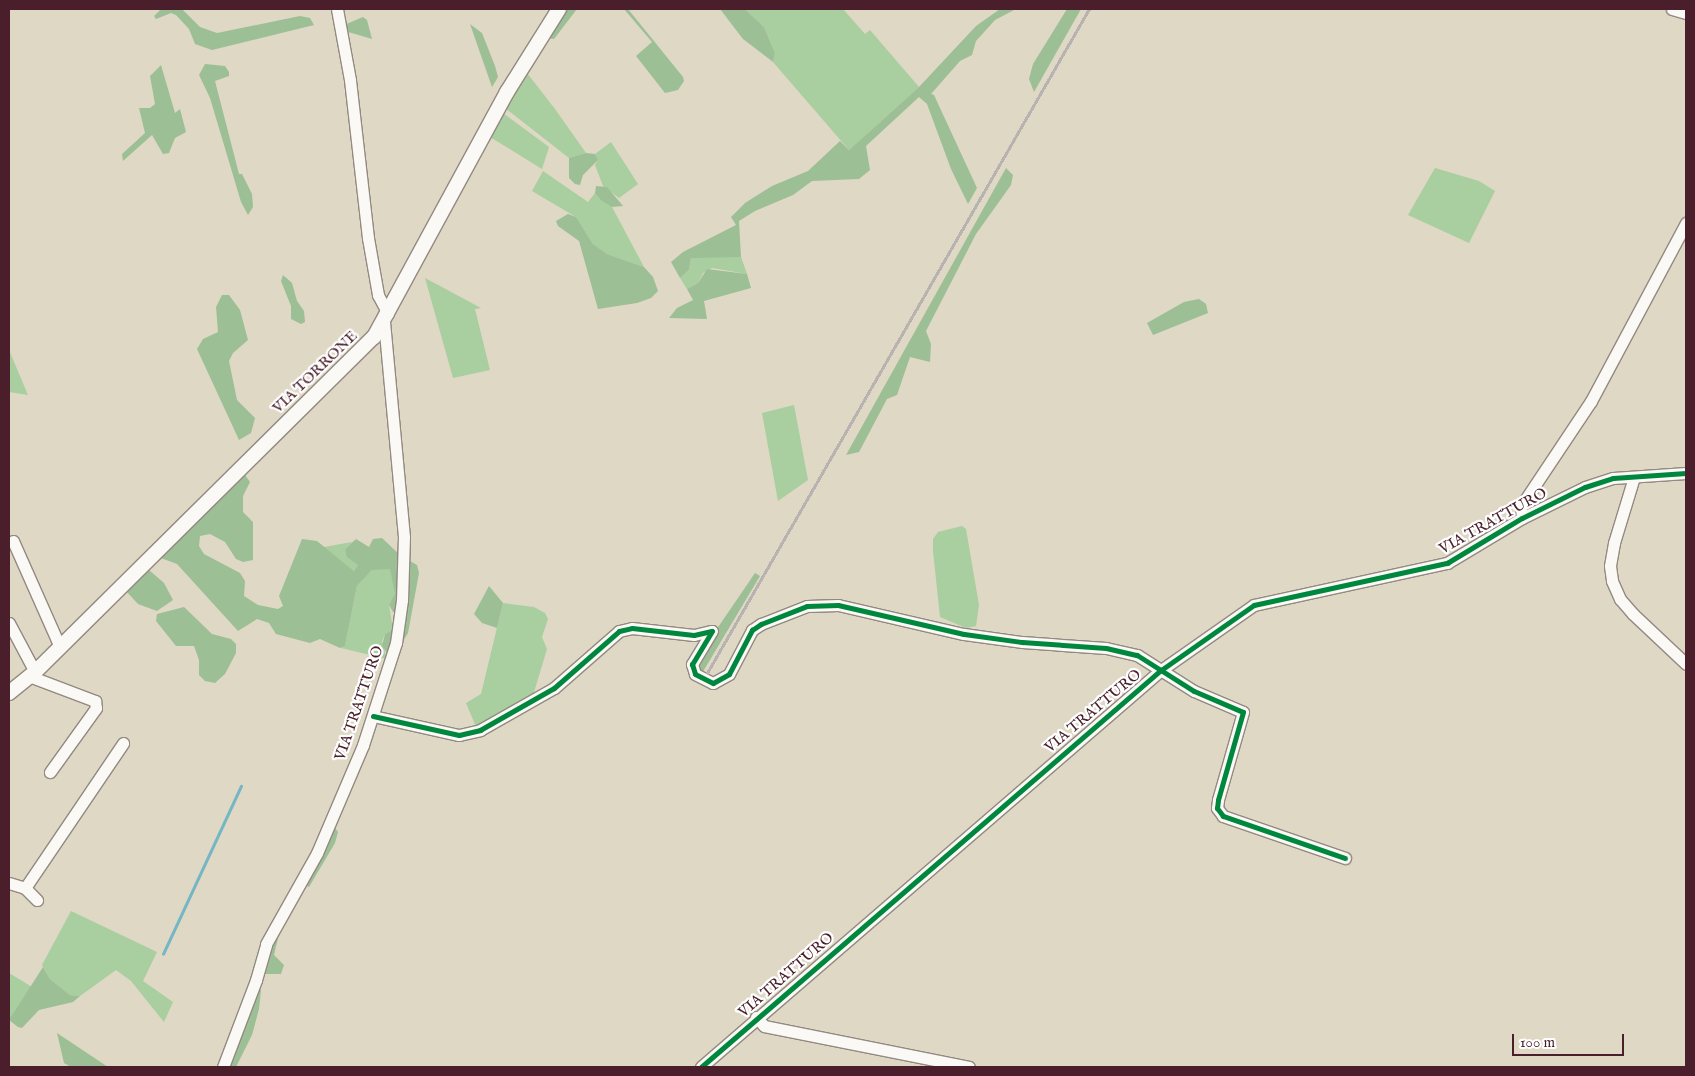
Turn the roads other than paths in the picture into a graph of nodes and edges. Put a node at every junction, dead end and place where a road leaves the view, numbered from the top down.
1 (337, 9) edge
2 (559, 9) edge
3 (1672, 9) edge
4 (1686, 13) edge
5 (1686, 223) edge
6 (386, 318) junction
7 (1686, 473) edge
8 (1634, 477) junction
9 (1522, 518) junction
10 (13, 541) dead end
11 (9, 623) edge
12 (60, 647) junction
13 (1686, 664) edge
14 (1161, 670) junction
15 (32, 674) junction
16 (9, 693) edge
17 (373, 716) junction
18 (123, 743) dead end
19 (50, 772) dead end
20 (1345, 858) dead end
21 (9, 883) edge
22 (25, 888) junction
23 (37, 900) dead end
24 (756, 1017) junction
25 (223, 1067) edge
26 (701, 1067) edge
27 (969, 1067) edge

1 - 6 street
2 - 6 main road, VIA TORRONE
3 - 4 street
5 - 9 street
6 - 12 main road, VIA TORRONE
6 - 17 street, VIA TRATTURO
7 - 8 street, VIA TRATTURO
8 - 9 street, VIA TRATTURO
8 - 13 street
9 - 14 street, VIA TRATTURO
10 - 12 street
11 - 15 street
12 - 15 main road, VIA TORRONE
14 - 17 street
14 - 20 street
14 - 24 street, VIA TRATTURO
15 - 16 main road, VIA TORRONE
15 - 19 street
17 - 25 street, VIA TRATTURO
18 - 22 street
21 - 22 street
22 - 23 street
24 - 26 street, VIA TRATTURO
24 - 27 street

